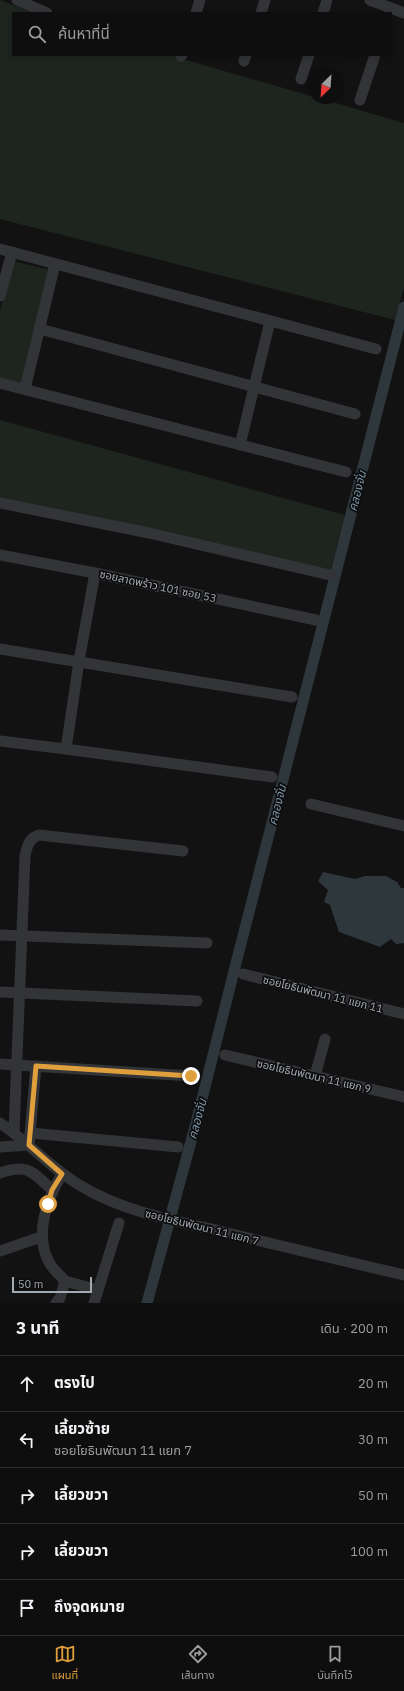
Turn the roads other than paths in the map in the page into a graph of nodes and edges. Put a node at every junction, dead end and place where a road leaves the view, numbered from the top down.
1 (17, 0) edge
2 (200, 0) edge
3 (265, 0) edge
4 (327, 0) edge
5 (370, 0) edge
6 (391, 7) edge
7 (45, 12) edge
8 (196, 12) edge
9 (261, 12) edge
10 (323, 12) edge
11 (404, 13) edge
12 (309, 56) edge
13 (375, 56) edge
14 (301, 79) dead end
15 (360, 100) dead end
16 (0, 249) edge
17 (12, 252) junction
18 (55, 264) junction
19 (0, 296) edge
20 (270, 321) junction
21 (40, 329) junction
22 (376, 349) dead end
23 (0, 383) edge
24 (254, 387) junction
25 (25, 389) junction
26 (355, 414) dead end
27 (240, 445) junction
28 (346, 472) dead end
29 (0, 503) edge
30 (0, 555) edge
31 (96, 573) junction
32 (330, 575) dead end
33 (316, 620) dead end
34 (0, 649) edge
35 (79, 661) junction
36 (292, 697) dead end
37 (0, 742) edge
38 (66, 749) junction
39 (272, 777) dead end
40 (311, 804) dead end
41 (404, 826) edge
42 (183, 850) dead end
43 (0, 935) edge
44 (22, 936) junction
45 (207, 943) dead end
46 (243, 974) dead end
47 (0, 992) edge
48 (21, 993) junction
49 (197, 1001) dead end
50 (404, 1014) edge
51 (325, 1039) dead end
52 (224, 1055) dead end
53 (0, 1064) edge
54 (17, 1065) junction
55 (36, 1066) junction
56 (191, 1076) dead end
57 (315, 1076) junction
58 (404, 1097) edge
59 (0, 1123) edge
60 (14, 1132) junction
61 (31, 1133) junction
62 (29, 1145) junction
63 (0, 1147) edge
64 (178, 1147) dead end
65 (0, 1173) edge
66 (62, 1174) junction
67 (52, 1190) junction
68 (119, 1224) dead end
69 (42, 1237) junction
70 (0, 1251) edge
71 (404, 1275) edge
72 (65, 1281) junction
73 (98, 1290) junction
74 (56, 1303) edge
75 (94, 1303) edge

1 - 7 street
2 - 8 street
3 - 9 street
4 - 10 street
5 - 6 street
6 - 11 street
12 - 14 street
13 - 15 street
16 - 17 street
17 - 18 street
17 - 19 street
18 - 20 street
18 - 21 street
20 - 22 street
20 - 24 street
21 - 24 street
21 - 25 street
23 - 25 street
24 - 26 street
24 - 27 street
25 - 27 street
27 - 28 street
29 - 32 street
30 - 31 street, ซอยลาดพร้าว 101 ซอย 53
31 - 33 street, ซอยลาดพร้าว 101 ซอย 53
31 - 35 street
34 - 35 street
35 - 36 street
35 - 38 street
37 - 38 street
38 - 39 street
40 - 41 street
42 - 44 street
43 - 44 street
44 - 45 street
44 - 48 street
46 - 50 street, ซอยโยธินพัฒนา 11 แยก 11
47 - 48 street
48 - 49 street
48 - 54 street
51 - 57 street
52 - 57 street, ซอยโยธินพัฒนา 11 แยก 9
53 - 54 street
54 - 55 street
54 - 60 street
55 - 56 street
55 - 61 street
57 - 58 street, ซอยโยธินพัฒนา 11 แยก 9
59 - 60 street, ซอยโยธินพัฒนา 11 แยก 7
60 - 62 street, ซอยโยธินพัฒนา 11 แยก 7
61 - 62 street
61 - 64 street
62 - 63 street
62 - 66 street, ซอยโยธินพัฒนา 11 แยก 7
65 - 67 street
66 - 67 street
66 - 71 street, ซอยโยธินพัฒนา 11 แยก 7
67 - 69 street
68 - 73 street
69 - 70 street
69 - 72 street
72 - 73 street
72 - 74 street
73 - 75 street

